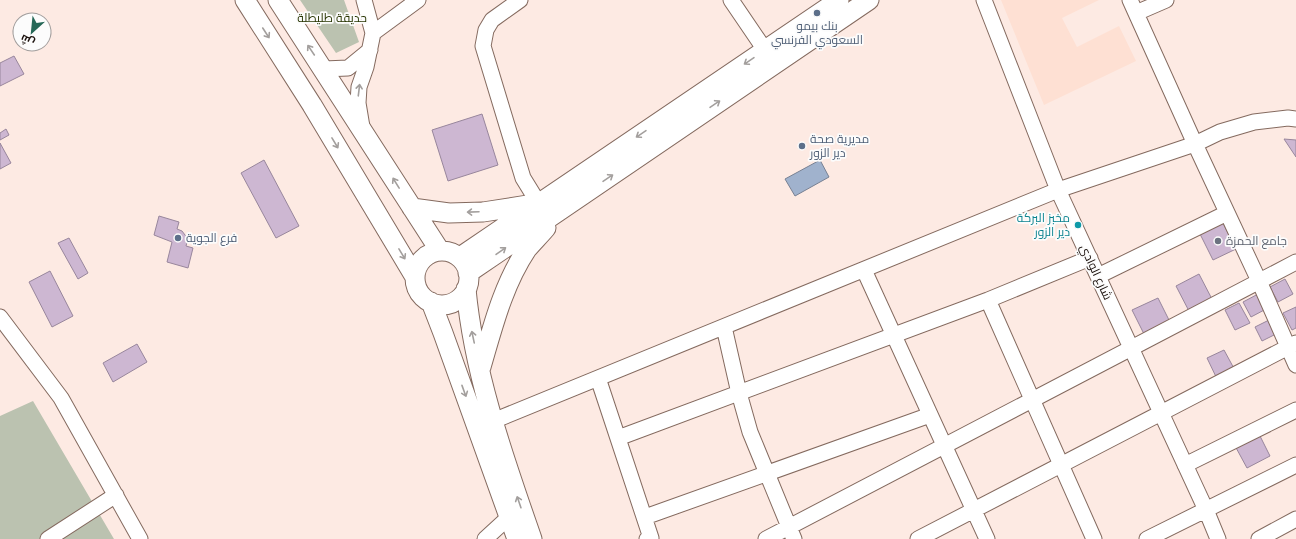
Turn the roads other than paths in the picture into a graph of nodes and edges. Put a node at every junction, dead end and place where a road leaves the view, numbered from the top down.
1 (244, 0) edge
2 (278, 0) edge
3 (364, 0) edge
4 (418, 0) edge
5 (520, 0) edge
6 (731, 0) edge
7 (839, 0) edge
8 (869, 0) edge
9 (984, 0) edge
10 (1166, 0) edge
11 (1133, 6) edge
12 (373, 33) junction
13 (370, 50) junction
14 (765, 50) junction
15 (324, 69) junction
16 (1296, 119) edge
17 (362, 129) junction
18 (1195, 144) junction
19 (1058, 190) junction
20 (539, 204) junction
21 (565, 207) junction
22 (412, 208) junction
23 (1227, 213) junction
24 (440, 251) junction
25 (1090, 258) junction
26 (1296, 262) edge
27 (864, 270) junction
28 (465, 273) junction
29 (1098, 276) junction
30 (415, 277) junction
31 (1259, 282) junction
32 (988, 300) junction
33 (431, 302) junction
34 (0, 317) edge
35 (724, 327) junction
36 (894, 335) junction
37 (1292, 345) edge
38 (1131, 348) junction
39 (1296, 365) edge
40 (480, 371) junction
41 (598, 378) junction
42 (739, 393) junction
43 (1032, 400) junction
44 (1296, 410) edge
45 (1161, 413) junction
46 (930, 415) junction
47 (493, 421) junction
48 (618, 438) junction
49 (945, 446) junction
50 (1061, 465) junction
51 (1186, 465) junction
52 (1296, 465) edge
53 (767, 473) junction
54 (116, 495) junction
55 (974, 510) junction
56 (1206, 510) junction
57 (509, 517) junction
58 (645, 517) junction
59 (1296, 519) edge
60 (792, 533) edge
61 (48, 539) edge
62 (140, 539) edge
63 (485, 539) edge
64 (517, 539) edge
65 (532, 539) edge
66 (647, 539) edge
67 (766, 539) edge
68 (918, 539) edge
69 (988, 539) edge
70 (1094, 539) edge
71 (1147, 539) edge
72 (1218, 539) edge
73 (1259, 539) edge

1 -> 30 main road
15 -> 2 main road
3 - 12 street
4 - 12 street
5 - 20 street
6 - 14 street
7 - 14 main road
21 -> 8 main road
9 - 19 street, شارع الوادي
10 - 11 street
11 - 18 street
12 - 13 street
13 - 15 street
17 -> 13 street
14 -> 20 main road
15 - 17 main road
16 - 18 street
22 -> 17 main road
18 - 19 street
18 - 23 street
19 - 25 street, شارع الوادي
19 - 27 street
20 -> 22 main road
20 - 28 main road
28 -> 21 main road
21 - 40 main road
22 - 24 main road
23 - 29 street
23 - 31 street
24 - 28 main road
24 - 30 main road
25 - 29 street, شارع الوادي
25 - 32 street
26 - 31 street
27 - 35 street
27 - 36 street
28 - 33 main road
40 -> 28 main road
29 - 38 street, شارع الوادي
30 - 33 main road
31 - 37 street
31 - 38 street
32 - 36 street
32 - 43 street
33 -> 57 main road
34 - 54 street
35 - 41 street
35 - 42 street
36 - 42 street
36 - 46 street
37 - 39 street
37 - 45 street
38 - 43 street
38 - 45 street, شارع الوادي
40 - 47 main road
41 - 47 street
41 - 48 street
42 - 48 street
42 - 53 street
43 - 49 street
43 - 50 street
44 - 51 street
45 - 50 street
45 - 51 street, شارع الوادي
46 - 49 street
46 - 53 street
65 -> 47 main road
48 - 58 street
49 - 55 street
49 - 60 street
50 - 55 street
50 - 70 street
51 - 56 street, شارع الوادي
52 - 56 street
53 - 58 street
53 - 60 street
54 - 61 street
54 - 62 street
55 - 68 street
55 - 69 street
56 - 71 street
56 - 72 street, شارع الوادي
57 - 63 street
57 - 64 main road
58 - 66 street
59 - 73 street
60 - 67 street

